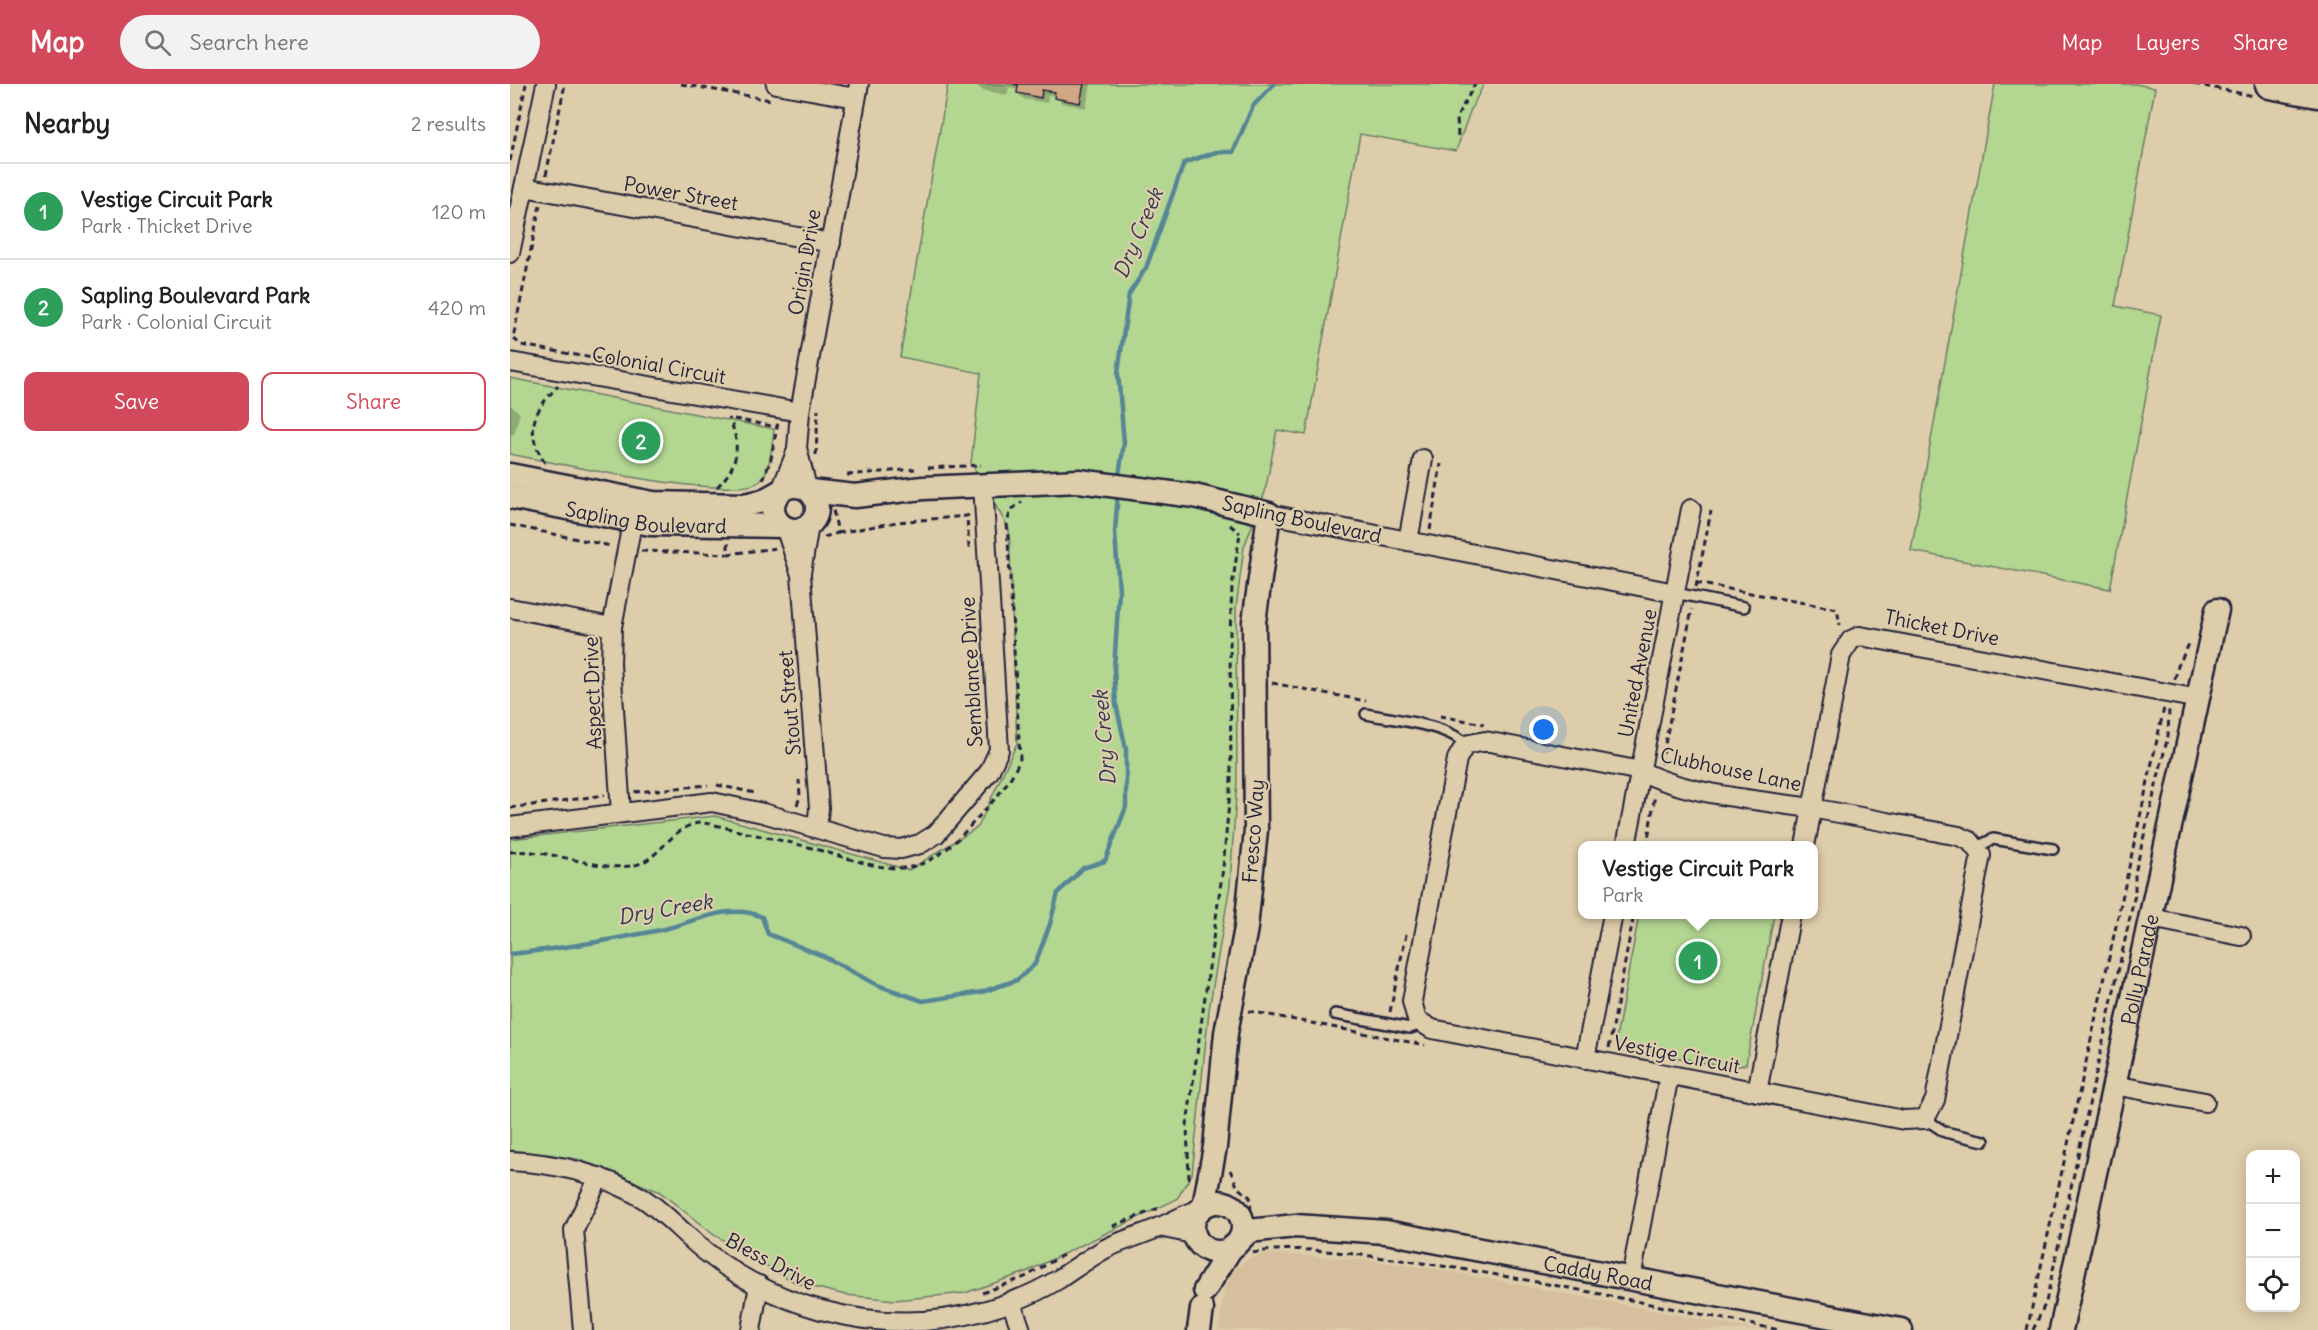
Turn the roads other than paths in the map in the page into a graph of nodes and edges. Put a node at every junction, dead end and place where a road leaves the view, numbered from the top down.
1 (546, 84) edge
2 (776, 84) edge
3 (2270, 84) edge
4 (858, 91) edge
5 (2318, 93) edge
6 (524, 187) junction
7 (831, 243) junction
8 (510, 253) edge
9 (510, 362) edge
10 (800, 412) junction
11 (797, 448) junction
12 (1423, 459) dead end
13 (510, 475) edge
14 (983, 475) junction
15 (808, 489) junction
16 (780, 491) junction
17 (855, 496) junction
18 (510, 497) edge
19 (1691, 509) dead end
20 (634, 511) junction
21 (1269, 514) junction
22 (811, 523) junction
23 (783, 527) junction
24 (1408, 541) junction
25 (801, 575) junction
26 (1677, 585) junction
27 (1744, 607) dead end
28 (510, 608) edge
29 (2217, 610) dead end
30 (612, 627) junction
31 (2199, 699) junction
32 (1366, 714) dead end
33 (1465, 745) junction
34 (1642, 763) junction
35 (1812, 808) junction
36 (621, 813) junction
37 (510, 827) edge
38 (817, 828) junction
39 (1627, 841) edge
40 (1806, 841) edge
41 (1977, 847) junction
42 (2053, 849) dead end
43 (2151, 918) junction
44 (1612, 919) edge
45 (1790, 919) edge
46 (2241, 936) dead end
47 (1335, 1014) dead end
48 (1422, 1024) junction
49 (1587, 1051) junction
50 (1670, 1075) junction
51 (2114, 1085) junction
52 (1757, 1092) junction
53 (2205, 1102) dead end
54 (1925, 1119) junction
55 (1984, 1141) dead end
56 (510, 1161) edge
57 (599, 1177) junction
58 (1214, 1182) junction
59 (1240, 1205) junction
60 (1202, 1208) junction
61 (1295, 1226) junction
62 (1159, 1227) junction
63 (1198, 1241) junction
64 (1239, 1248) junction
65 (1631, 1278) junction
66 (759, 1285) junction
67 (1011, 1301) junction
68 (1202, 1310) edge
69 (583, 1330) edge
70 (751, 1330) edge
71 (1021, 1330) edge
72 (1901, 1330) edge
73 (2061, 1330) edge

1 - 6 street
2 - 4 street
3 - 5 main road
4 - 7 street, Origin Drive
6 - 7 street, Power Street
6 - 8 street
7 - 10 street, Origin Drive
9 - 10 street, Colonial Circuit
10 - 11 street, Origin Drive
11 - 15 street, Origin Drive
11 - 16 street, Origin Drive
12 - 24 street
13 - 20 street, Sapling Boulevard
14 - 17 street, Sapling Boulevard
14 - 21 street, Sapling Boulevard
14 - 38 street, Semblance Drive
15 - 16 street
15 - 17 street, Sapling Boulevard
15 - 22 street
16 - 20 street, Sapling Boulevard
16 - 23 street
17 - 22 street, Sapling Boulevard
18 - 20 street, Sapling Boulevard
19 - 26 street, United Avenue
20 - 23 street, Sapling Boulevard
20 - 30 street, Aspect Drive
21 - 24 street, Sapling Boulevard
21 - 58 street, Fresco Way
22 - 23 street
22 - 25 street, Stout Street
23 - 25 street, Stout Street
24 - 26 street, Sapling Boulevard
25 - 38 street, Stout Street
26 - 27 lane, Sapling Boulevard
26 - 34 street, United Avenue
28 - 30 street
29 - 31 street, Polly Parade
30 - 36 street, Aspect Drive
31 - 35 street, Thicket Drive
31 - 43 street, Polly Parade
32 - 33 lane
33 - 34 street
33 - 48 street
34 - 35 street, Clubhouse Lane
34 - 39 street, United Avenue
35 - 40 street, Thicket Drive
35 - 41 street
36 - 37 street, Semblance Drive
36 - 38 street, Semblance Drive
41 - 42 lane
41 - 54 street
43 - 46 street
43 - 51 street, Polly Parade
44 - 49 street
45 - 52 street
47 - 48 lane, Vestige Circuit
48 - 49 street, Vestige Circuit
49 - 50 street, Vestige Circuit
50 - 52 street, Vestige Circuit
50 - 65 street
51 - 53 street
51 - 73 street, Polly Parade
52 - 54 street, Vestige Circuit
54 - 55 lane, Vestige Circuit
56 - 57 street, Bless Drive
57 - 66 street, Bless Drive
57 - 69 street
58 - 59 street, Fresco Way
58 - 60 street, Fresco Way
59 - 60 street
59 - 61 street, Caddy Road
59 - 64 street
60 - 62 street, Bless Drive
60 - 63 street
61 - 64 street, Caddy Road
61 - 65 street, Caddy Road
62 - 63 street
62 - 67 street, Bless Drive
63 - 64 street
63 - 68 street
64 - 68 street
65 - 72 street, Caddy Road
66 - 67 street, Bless Drive
66 - 70 street
67 - 71 street

